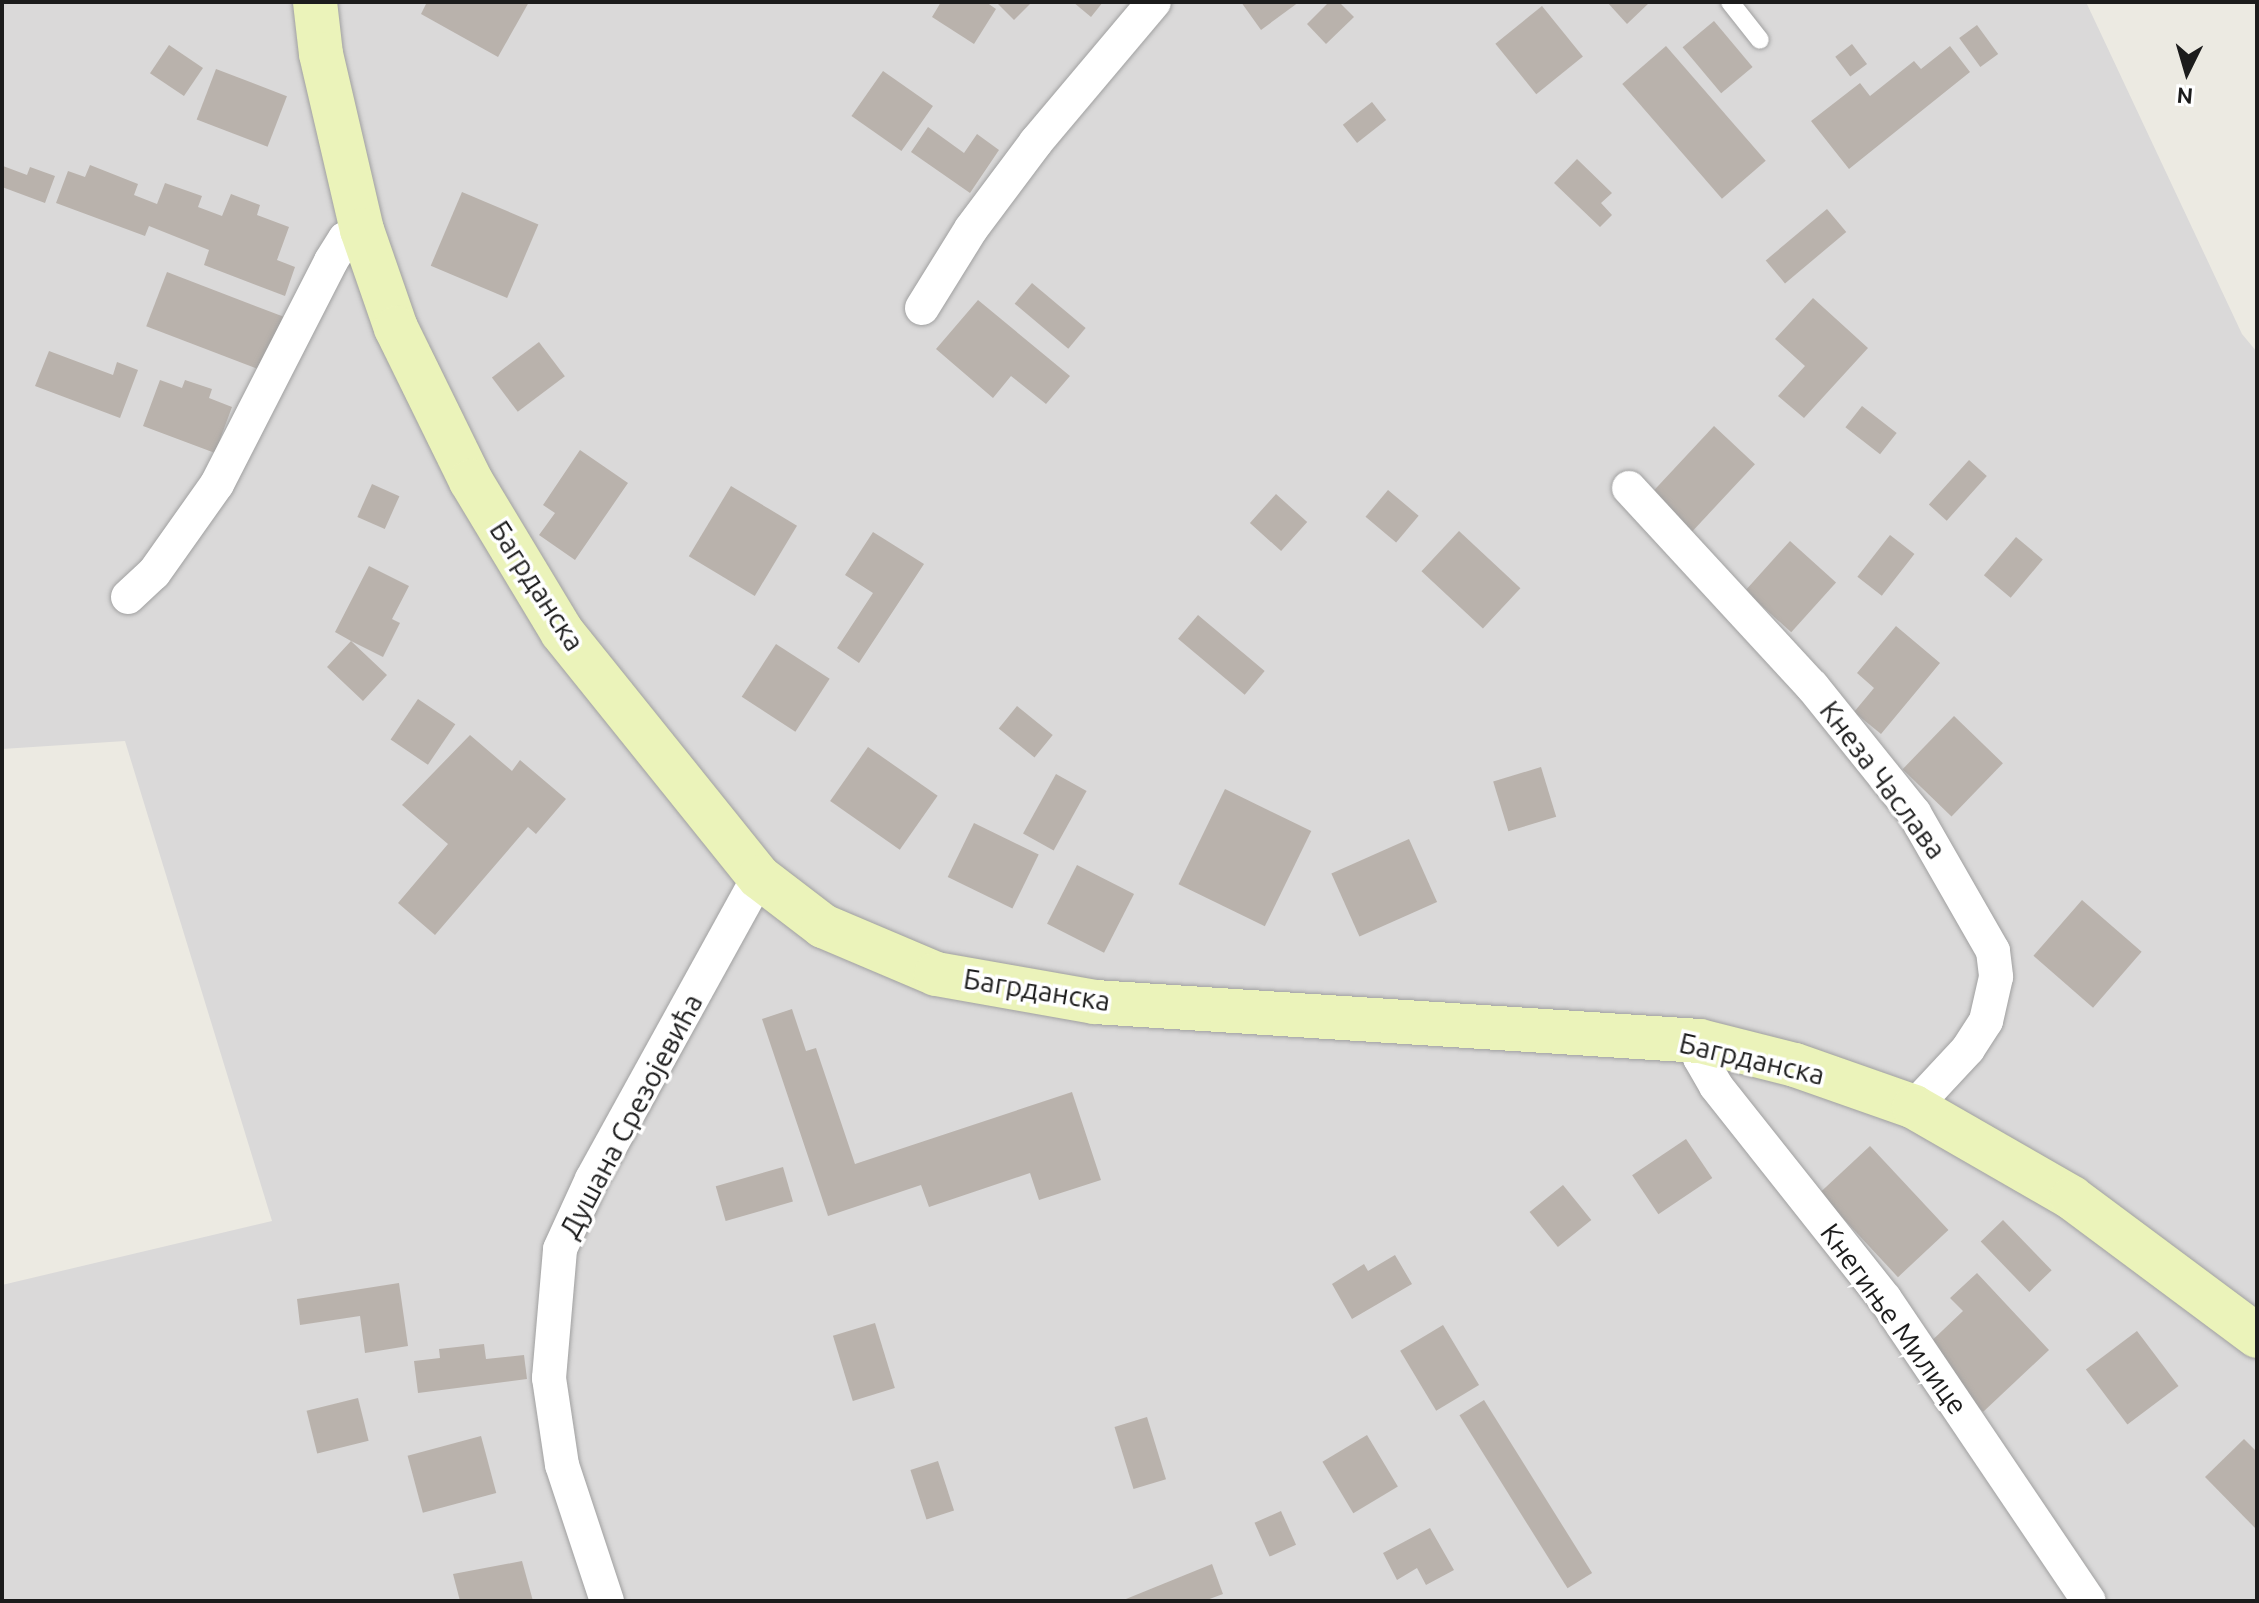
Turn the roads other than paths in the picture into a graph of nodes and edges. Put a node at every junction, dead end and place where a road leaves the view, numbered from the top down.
1 (315, 2) edge
2 (1154, 2) edge
3 (1730, 2) edge
4 (1760, 40) dead end
5 (362, 230) junction
6 (922, 308) dead end
7 (1629, 488) dead end
8 (128, 597) dead end
9 (759, 877) junction
10 (1700, 1041) junction
11 (1914, 1107) junction
12 (2257, 1336) edge
13 (607, 1601) edge
14 (2089, 1601) edge

1 - 5 street, Багрданска
2 - 6 street
3 - 4 lane
5 - 8 street
5 - 9 street, Багрданска
7 - 11 street, Кнеза Часлава
9 - 10 street, Багрданска
9 - 13 street, Душана Срезојевића
10 - 11 street, Багрданска
10 - 14 street, Кнегиње Милице
11 - 12 street, Багрданска

